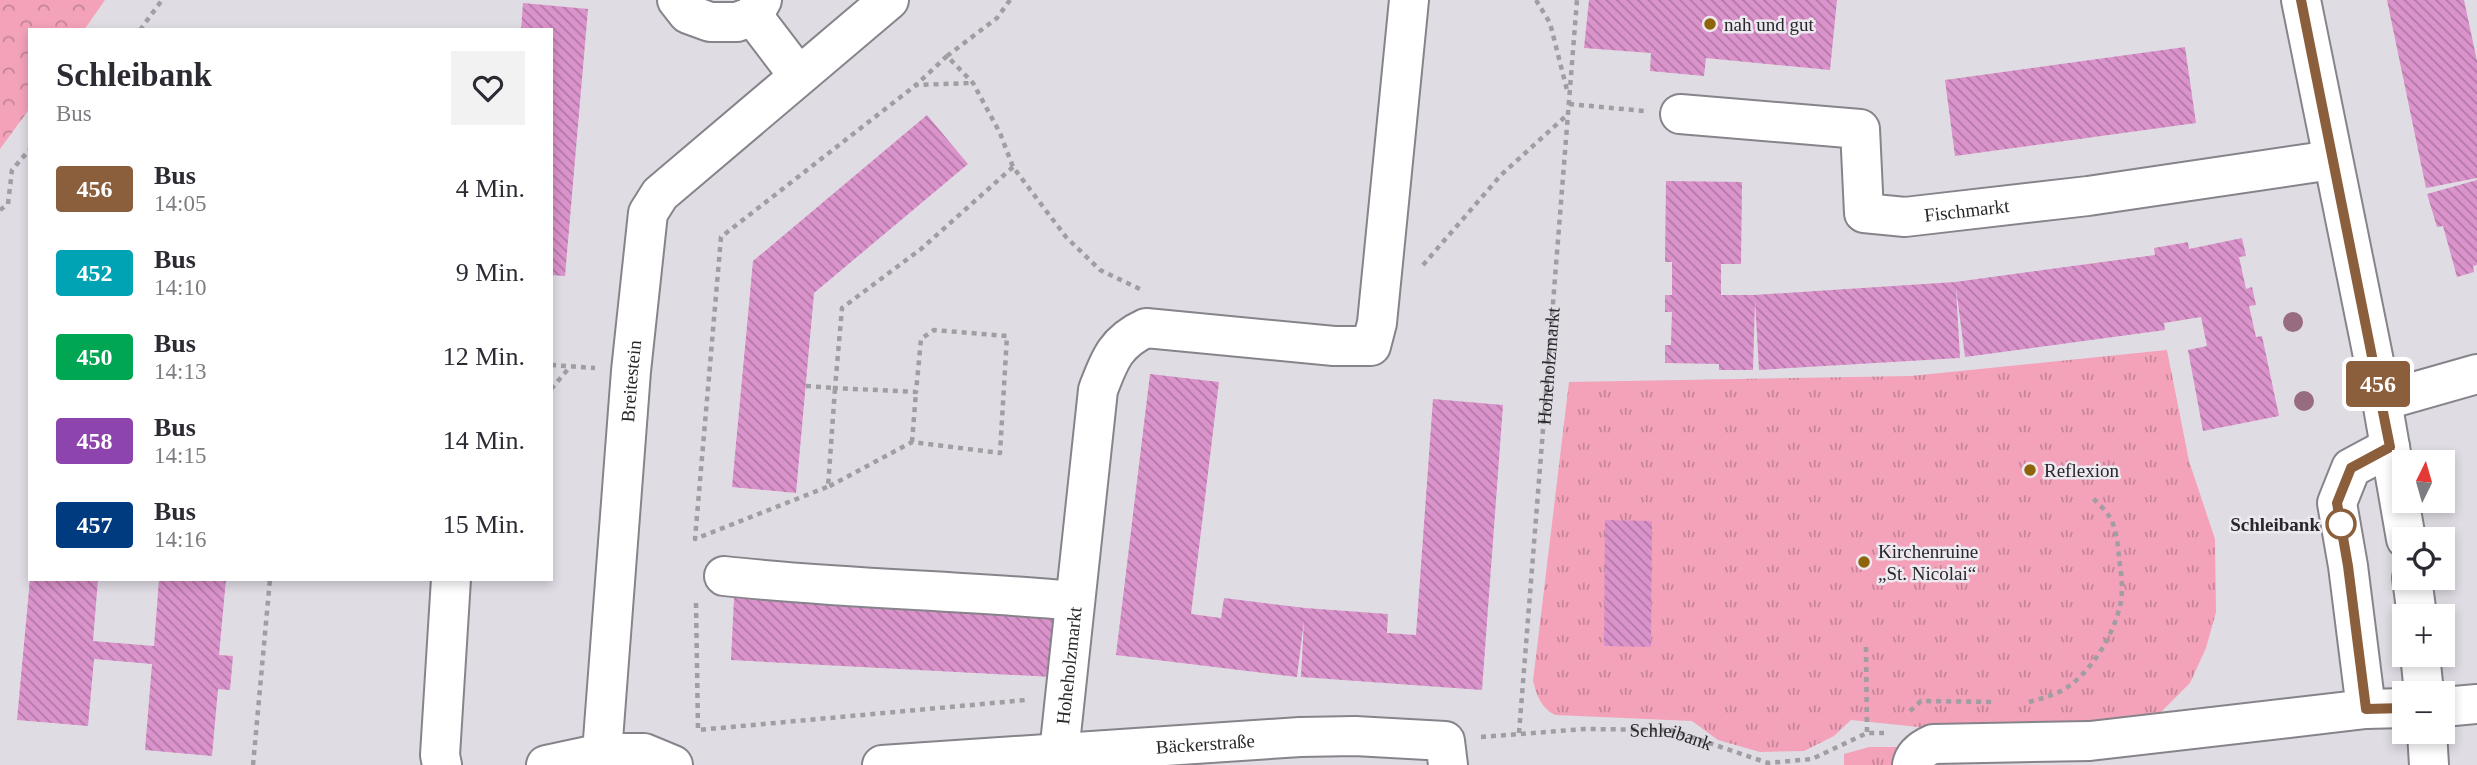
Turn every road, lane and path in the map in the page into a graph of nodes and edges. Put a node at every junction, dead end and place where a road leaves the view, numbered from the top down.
1 (162, 0) edge
2 (677, 0) edge
3 (890, 0) edge
4 (1010, 0) edge
5 (1409, 0) edge
6 (1536, 0) edge
7 (1577, 0) edge
8 (2301, 0) edge
9 (757, 8) edge
10 (141, 28) edge
11 (947, 56) junction
12 (798, 75) junction
13 (973, 83) junction
14 (916, 85) junction
15 (1569, 101) junction
16 (1680, 114) joint
17 (1568, 115) junction
18 (28, 151) edge
19 (2332, 160) junction
20 (1013, 167) junction
21 (0, 210) edge
22 (1419, 269) dead end
23 (1181, 331) junction
24 (570, 367) dead end
25 (2477, 374) edge
26 (806, 386) dead end
27 (553, 387) edge
28 (835, 388) junction
29 (916, 392) junction
30 (2382, 401) junction
31 (912, 442) junction
32 (2390, 447) junction
33 (828, 487) junction
34 (2091, 496) dead end
35 (2404, 527) edge
36 (695, 539) junction
37 (696, 551) dead end
38 (270, 581) edge
39 (451, 581) edge
40 (710, 588) joint
41 (1075, 601) junction
42 (1866, 647) dead end
43 (1065, 696) junction
44 (2007, 702) dead end
45 (2026, 702) dead end
46 (2477, 704) edge
47 (2455, 706) edge
48 (2392, 708) edge
49 (2366, 709) junction
50 (1519, 733) junction
51 (1867, 733) junction
52 (2427, 744) edge
53 (1911, 749) edge
54 (602, 753) junction
55 (1059, 753) junction
56 (1447, 753) edge
57 (1021, 760) edge
58 (253, 765) edge
59 (442, 765) edge
60 (546, 765) edge
61 (673, 765) edge
62 (883, 765) edge
63 (2428, 765) edge

1 - 10 path
2 - 9 street
3 - 12 street, Breitestein
4 - 11 path
5 - 23 street, Hoheholzmarkt
6 - 15 path
7 - 15 path, Hoheholzmarkt
8 - 19 street
9 - 12 street
11 - 13 path
11 - 14 path
12 - 54 street, Breitestein
13 - 14 path
13 - 20 path
14 - 36 path
15 - 16 path
15 - 17 path, Hoheholzmarkt
16 - 19 street, Fischmarkt
17 - 22 path
17 - 50 path, Hoheholzmarkt
18 - 21 path
19 - 30 street
20 - 23 path
20 - 28 path
23 - 41 street, Hoheholzmarkt
24 - 27 path
25 - 30 street
26 - 28 path
28 - 29 path
28 - 33 path
29 - 31 path
29 - 31 path
30 - 32 street
31 - 33 path
32 - 35 street
32 - 49 street
33 - 36 path
34 - 45 path
36 - 37 path
38 - 58 path
39 - 59 street
40 - 41 street
40 - 43 path
41 - 43 street, Hoheholzmarkt
42 - 51 path
43 - 55 street, Hoheholzmarkt
44 - 53 path
46 - 47 street
48 - 49 street
49 - 53 street
50 - 51 path, Schleibank
50 - 56 path, Schleibank
51 - 53 path, Schleibank
52 - 63 street
54 - 60 street
54 - 61 street
55 - 56 street, Bäckerstraße
55 - 57 street, Bäckerstraße
57 - 62 street, Bäckerstraße

